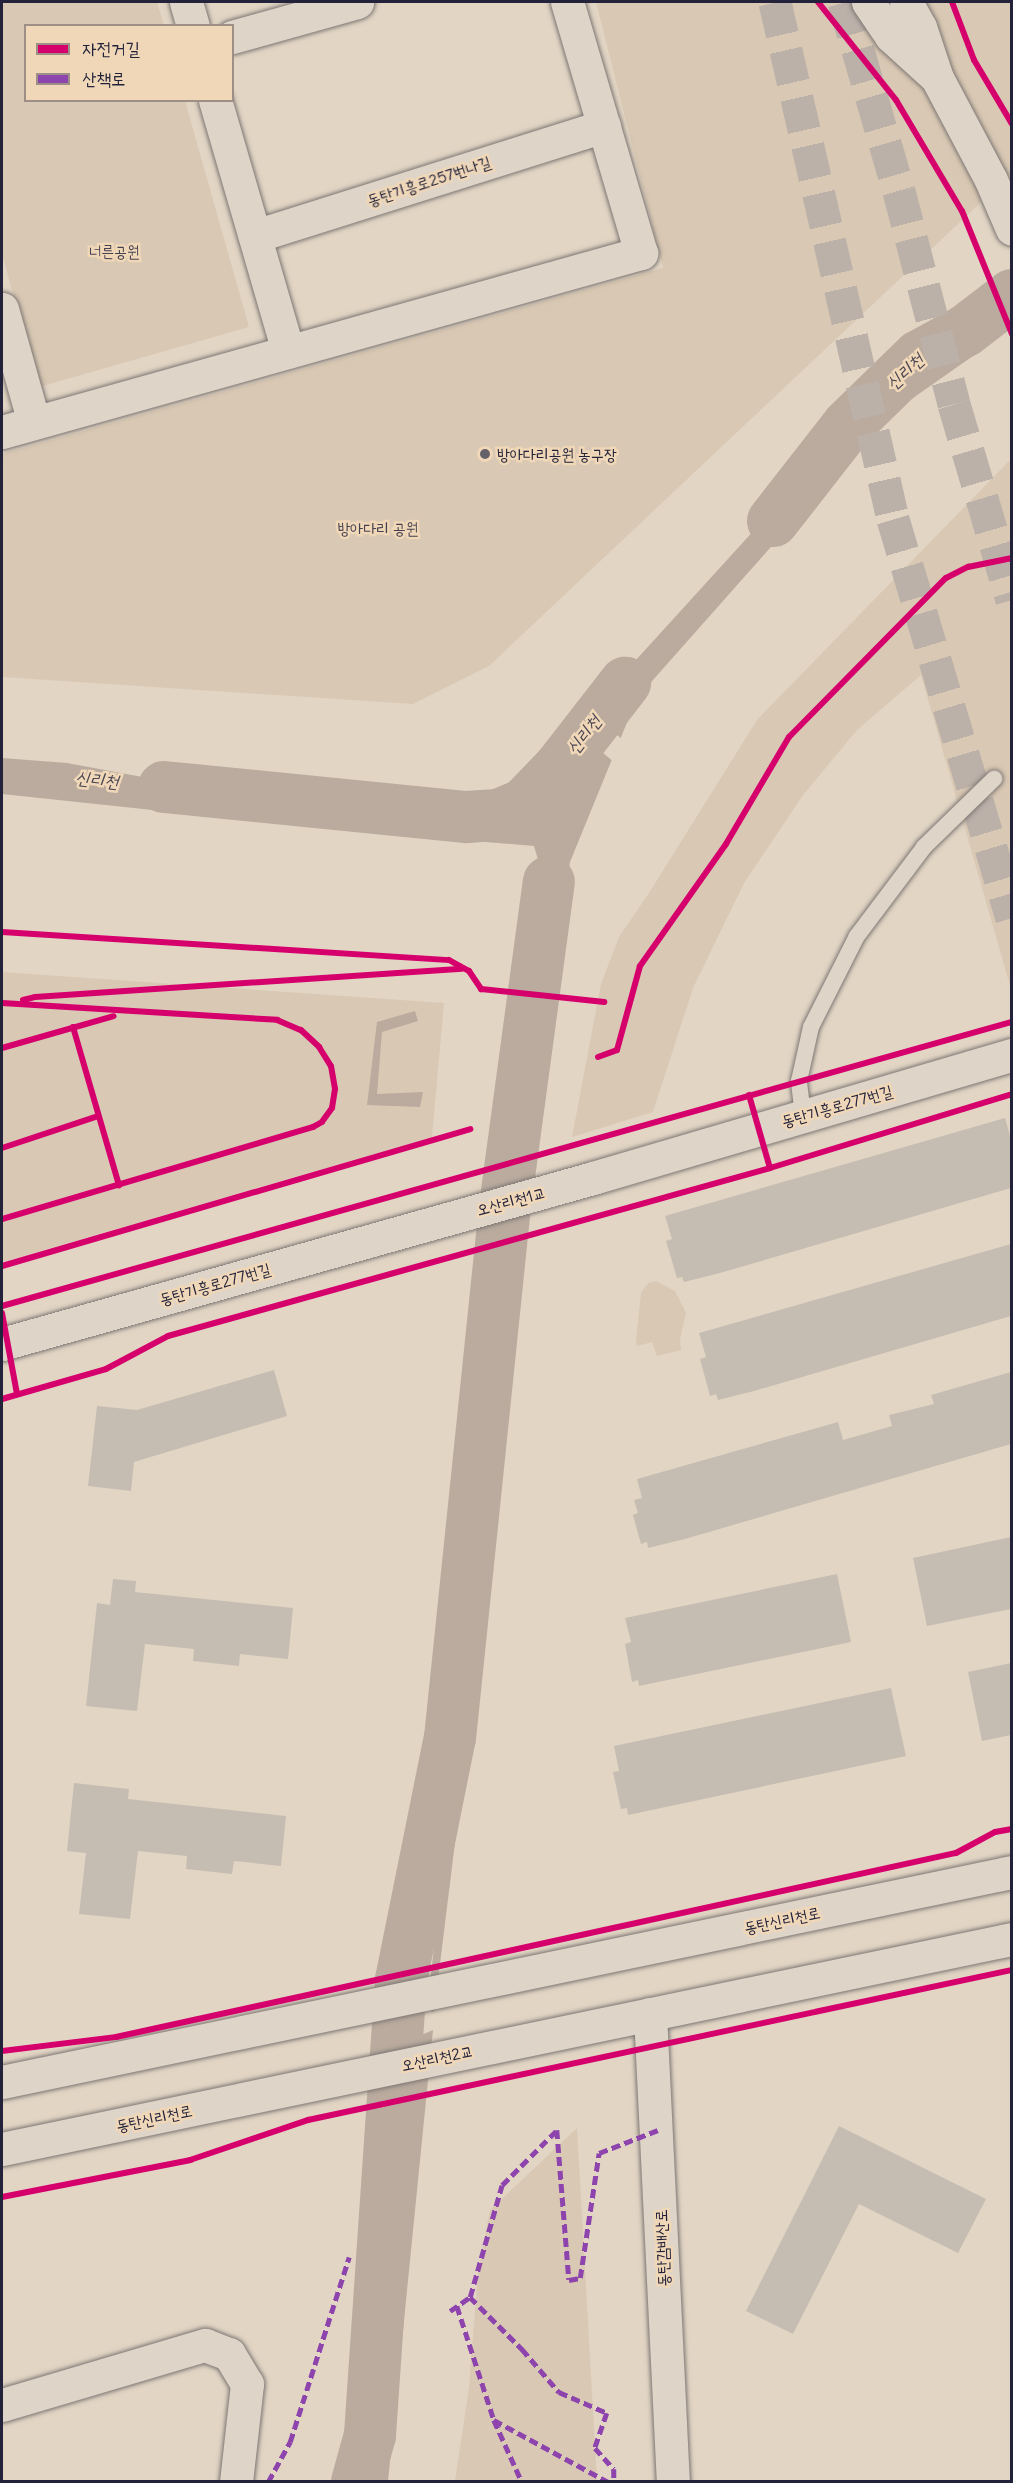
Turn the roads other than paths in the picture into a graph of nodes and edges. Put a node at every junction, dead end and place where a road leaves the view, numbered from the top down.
1 (186, 2) edge
2 (357, 2) edge
3 (567, 2) edge
4 (868, 2) edge
5 (906, 2) edge
6 (192, 24) edge
7 (234, 35) edge
8 (937, 78) junction
9 (216, 102) edge
10 (604, 126) junction
11 (1011, 229) edge
12 (255, 236) junction
13 (2, 309) edge
14 (288, 352) junction
15 (34, 423) junction
16 (2, 432) edge
17 (994, 779) dead end
18 (1011, 1055) edge
19 (803, 1115) junction
20 (593, 1178) joint
21 (428, 1224) joint
22 (2, 1344) edge
23 (1011, 1872) edge
24 (1011, 1939) edge
25 (650, 2014) junction
26 (2, 2082) edge
27 (307, 2086) joint
28 (2, 2149) edge
29 (2, 2405) edge
30 (236, 2481) edge
31 (673, 2481) edge

1 - 6 street
2 - 7 street
3 - 10 street
4 - 8 street
5 - 8 street
8 - 11 street
9 - 12 street
10 - 12 street, 동탄기흥로257번나길
10 - 14 street
12 - 14 street
13 - 15 street
14 - 15 street
15 - 16 street
17 - 19 lane
18 - 19 street, 동탄기흥로277번길
19 - 20 street, 동탄기흥로277번길
20 - 21 street, 오산리천1교
21 - 22 street, 동탄기흥로277번길
23 - 26 street, 동탄신리천로
24 - 25 street
25 - 27 street, 오산리천2교
25 - 31 street, 동탄감배산로
27 - 28 street, 동탄신리천로
29 - 30 street

